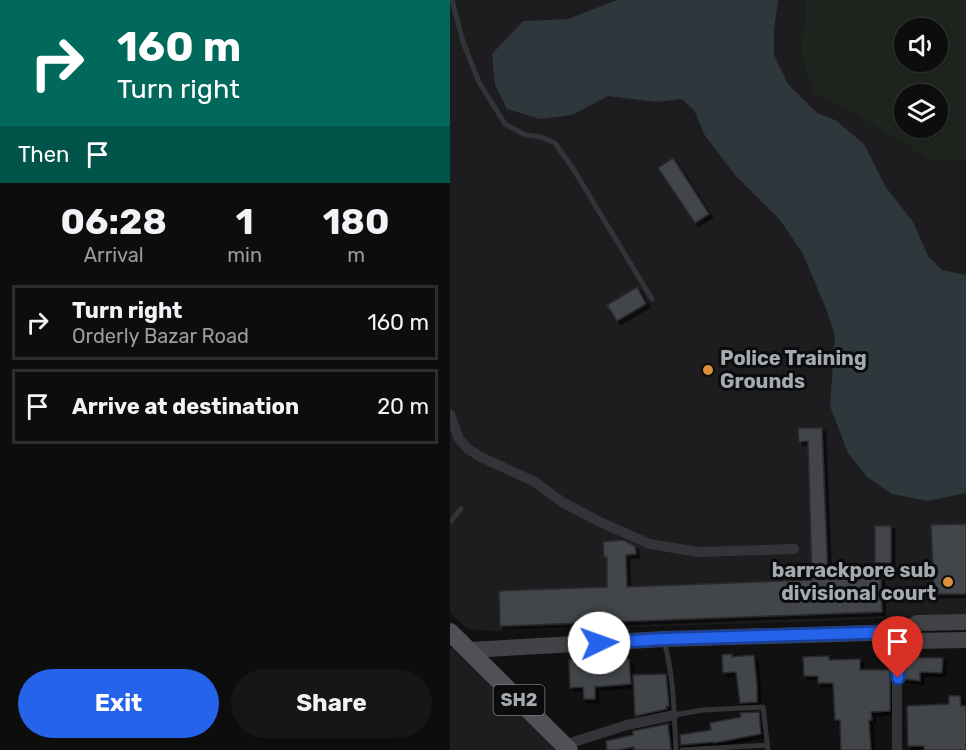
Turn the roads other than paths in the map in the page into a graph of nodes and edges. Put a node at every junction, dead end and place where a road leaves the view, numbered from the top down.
1 (452, 0) edge
2 (652, 299) dead end
3 (450, 414) edge
4 (461, 509) dead end
5 (450, 522) edge
6 (794, 549) dead end
7 (966, 622) edge
8 (901, 632) junction
9 (664, 639) junction
10 (966, 640) edge
11 (457, 642) edge
12 (674, 715) junction
13 (768, 747) edge
14 (564, 748) edge
15 (676, 750) edge
16 (682, 750) edge
17 (897, 750) edge

1 - 2 lane
3 - 6 street
4 - 5 lane
7 - 8 street
8 - 9 street
8 - 10 street
8 - 17 street
9 - 11 street
9 - 12 lane
11 - 14 main road, SH2
12 - 13 lane
12 - 14 street
12 - 15 lane
13 - 16 lane

